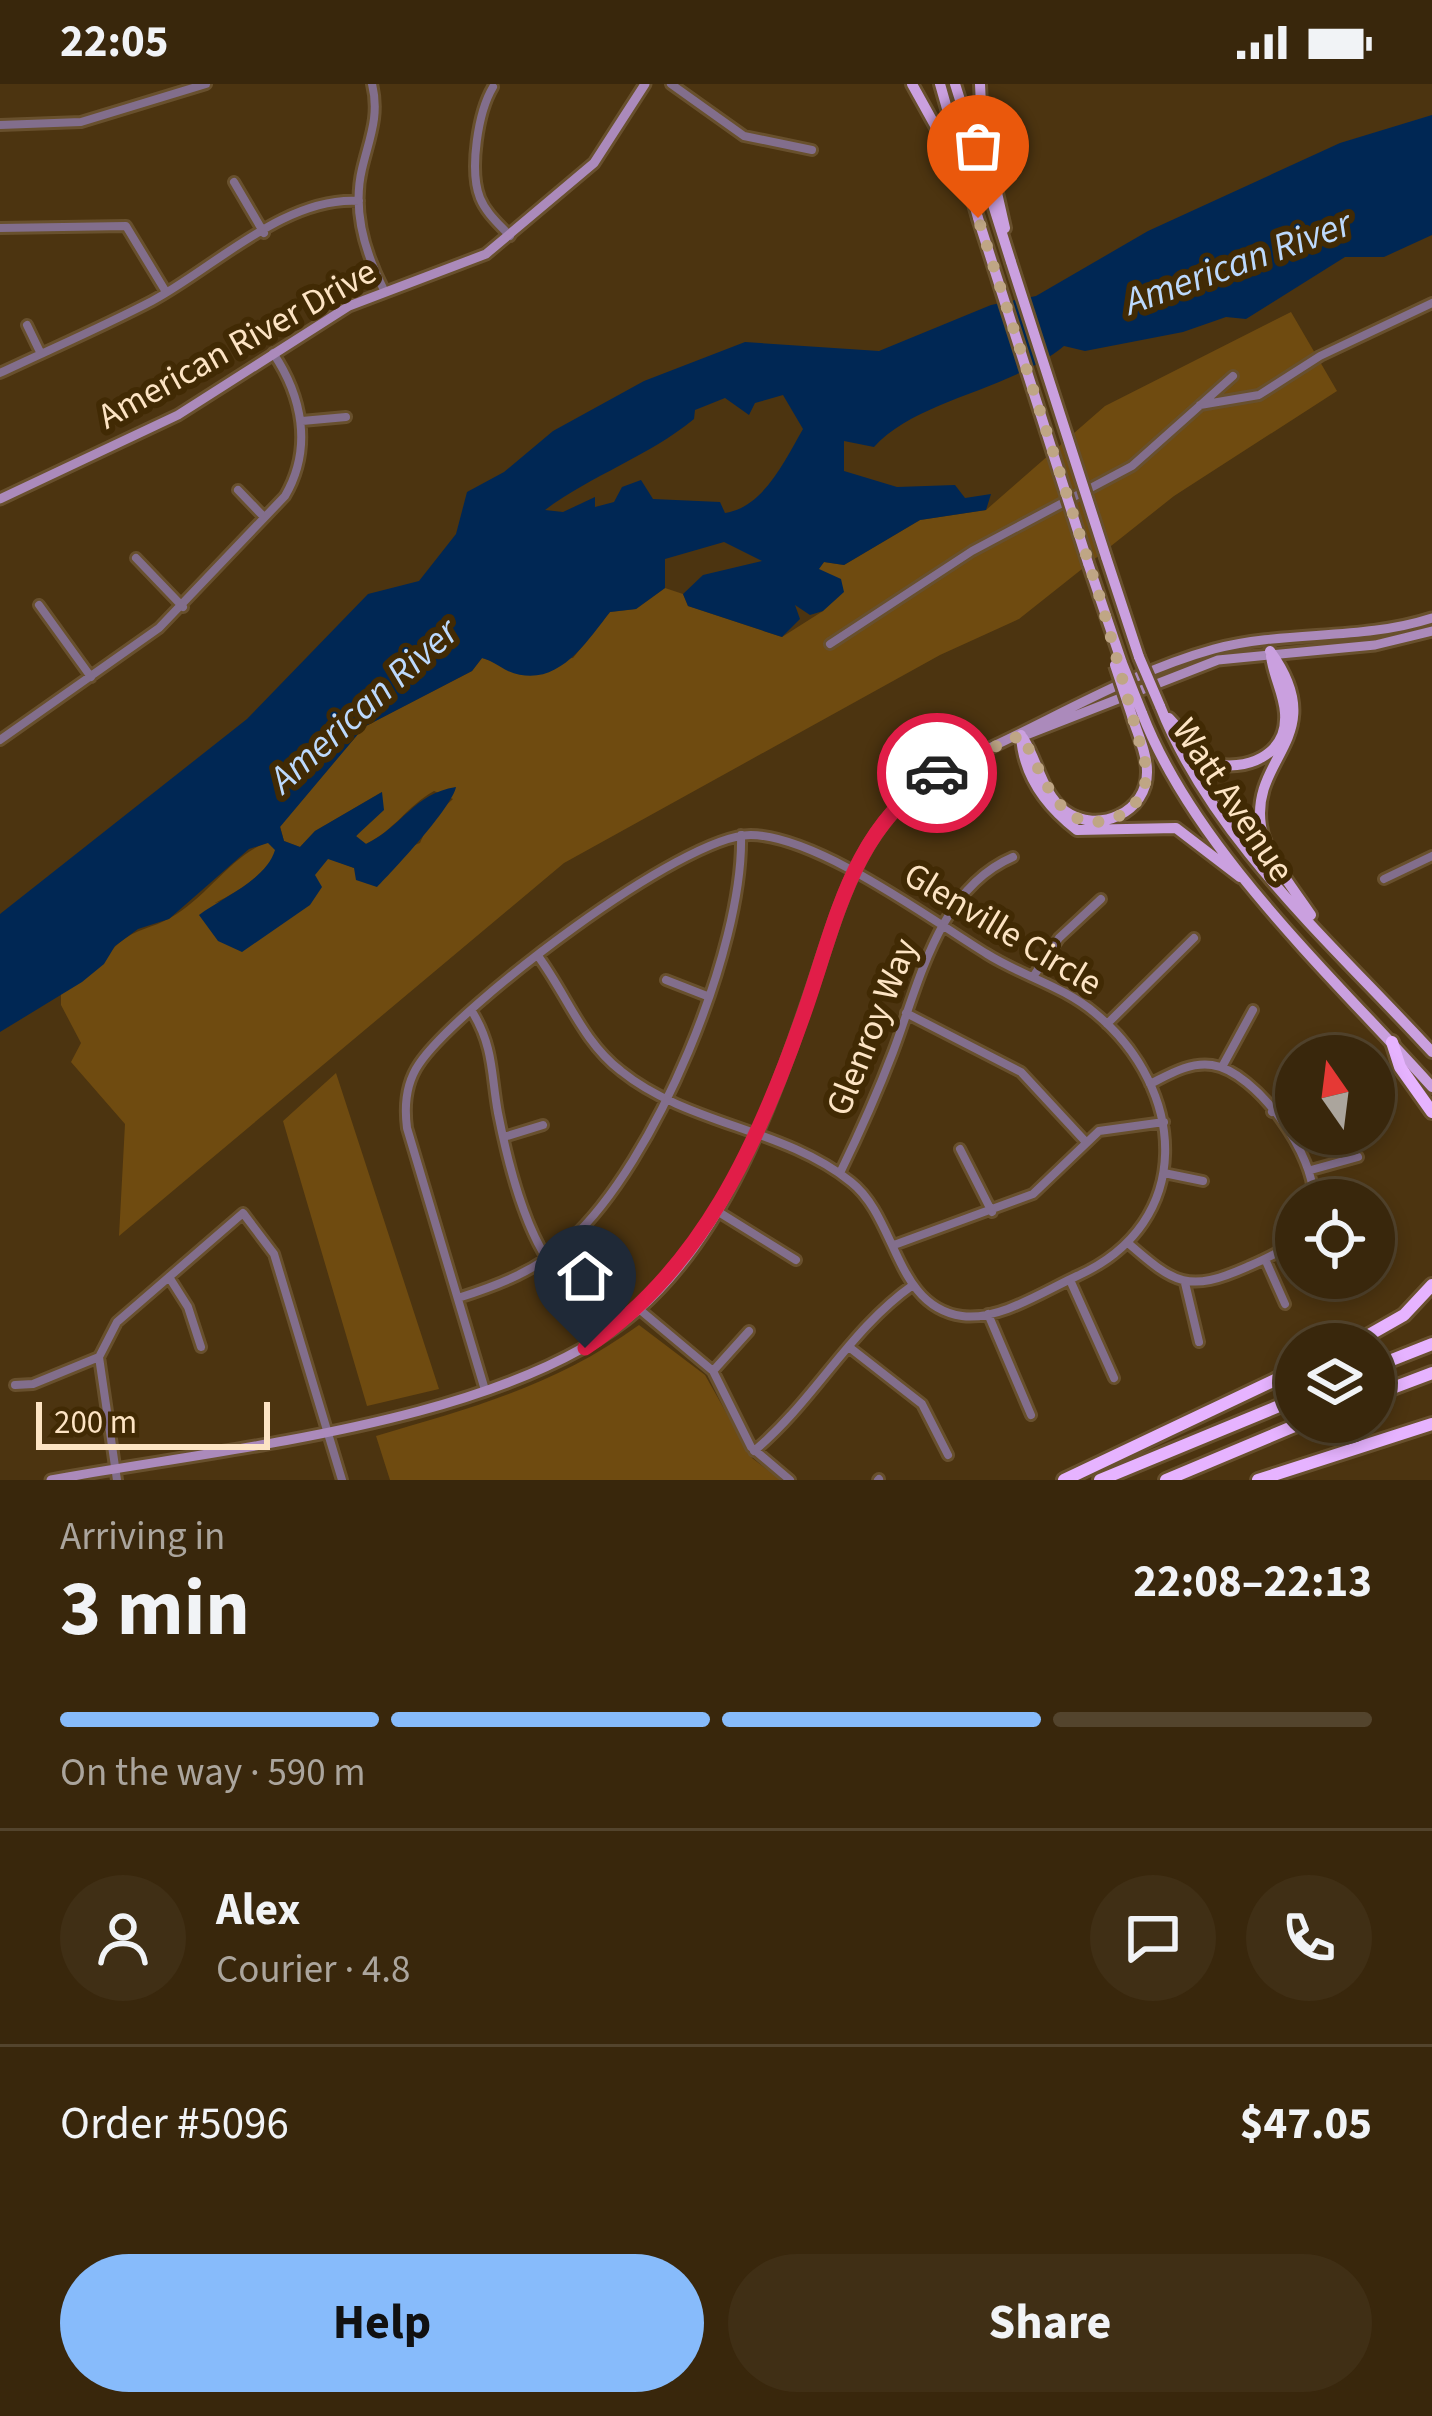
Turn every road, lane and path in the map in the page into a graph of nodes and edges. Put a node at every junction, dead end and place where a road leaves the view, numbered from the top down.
1 (206, 84) edge
2 (372, 84) edge
3 (645, 84) edge
4 (671, 84) edge
5 (912, 84) edge
6 (940, 84) edge
7 (955, 84) edge
8 (980, 84) edge
9 (493, 87) edge
10 (0, 125) edge
11 (812, 150) dead end
12 (966, 179) junction
13 (234, 182) dead end
14 (359, 200) junction
15 (998, 210) junction
16 (0, 228) edge
17 (263, 233) junction
18 (510, 236) junction
19 (384, 290) junction
20 (166, 292) junction
21 (1432, 303) edge
22 (27, 325) dead end
23 (273, 353) junction
24 (41, 354) junction
25 (0, 373) edge
26 (1233, 376) dead end
27 (1200, 405) junction
28 (346, 417) dead end
29 (302, 421) junction
30 (238, 490) dead end
31 (0, 499) edge
32 (264, 517) junction
33 (136, 558) dead end
34 (39, 605) dead end
35 (183, 607) junction
36 (1432, 625) edge
37 (830, 644) dead end
38 (1270, 651) junction
39 (91, 677) junction
40 (1160, 706) junction
41 (1137, 715) junction
42 (1021, 735) junction
43 (0, 740) edge
44 (741, 835) junction
45 (1013, 856) dead end
46 (1432, 856) edge
47 (850, 872) junction
48 (1242, 878) junction
49 (1384, 879) dead end
50 (1101, 898) dead end
51 (944, 926) junction
52 (1320, 929) junction
53 (1194, 938) dead end
54 (538, 956) junction
55 (1033, 977) junction
56 (666, 980) dead end
57 (707, 996) junction
58 (1253, 1010) dead end
59 (473, 1013) junction
60 (906, 1013) junction
61 (1107, 1024) junction
62 (1386, 1035) edge
63 (1395, 1045) edge
64 (1395, 1051) edge
65 (1432, 1052) edge
66 (1222, 1067) junction
67 (1150, 1084) junction
68 (1432, 1087) edge
69 (666, 1098) junction
70 (1275, 1110) edge
71 (1272, 1112) junction
72 (1432, 1112) edge
73 (1164, 1122) junction
74 (543, 1125) dead end
75 (755, 1134) junction
76 (505, 1137) junction
77 (1084, 1140) junction
78 (960, 1149) dead end
79 (1358, 1157) dead end
80 (1311, 1170) junction
81 (839, 1173) junction
82 (1164, 1173) junction
83 (1312, 1179) edge
84 (1203, 1181) dead end
85 (715, 1210) junction
86 (992, 1212) junction
87 (1128, 1243) junction
88 (894, 1245) junction
89 (1275, 1252) edge
90 (547, 1259) junction
91 (1264, 1259) junction
92 (796, 1260) dead end
93 (169, 1277) junction
94 (1070, 1280) junction
95 (1185, 1282) junction
96 (913, 1285) junction
97 (1432, 1285) edge
98 (458, 1298) junction
99 (1285, 1304) dead end
100 (639, 1309) junction
101 (988, 1314) junction
102 (1391, 1323) edge
103 (749, 1331) dead end
104 (1199, 1342) dead end
105 (1432, 1344) edge
106 (201, 1347) dead end
107 (848, 1347) junction
108 (99, 1357) junction
109 (1395, 1359) edge
110 (713, 1371) junction
111 (1432, 1373) edge
112 (1114, 1378) dead end
113 (1275, 1380) edge
114 (15, 1385) dead end
115 (1395, 1387) edge
116 (485, 1390) junction
117 (1275, 1409) edge
118 (1031, 1415) dead end
119 (1432, 1424) edge
120 (327, 1429) junction
121 (1275, 1434) edge
122 (754, 1451) junction
123 (948, 1455) dead end
124 (116, 1474) edge
125 (51, 1480) edge
126 (342, 1480) edge
127 (790, 1480) edge
128 (1064, 1480) edge
129 (1100, 1480) edge
130 (1166, 1480) edge
131 (1258, 1480) edge

1 - 10 street
2 - 14 street
3 - 18 street, American River Drive
4 - 11 street
5 - 12 main road
6 - 12 main road
7 - 15 main road, Watt Avenue
8 - 15 main road
9 - 18 street
12 - 41 main road, bridge
13 - 17 street
14 - 17 street
14 - 19 street
15 - 40 main road, Watt Avenue, bridge
16 - 20 street
17 - 20 street
18 - 19 street, American River Drive
19 - 23 street, American River Drive
20 - 24 street
21 - 27 street
22 - 24 street
23 - 29 street
23 - 31 street, American River Drive
24 - 25 street
26 - 27 street
27 - 37 street
28 - 29 street
29 - 32 street
30 - 32 street
32 - 35 street
33 - 35 street
34 - 39 street
35 - 39 street
36 - 38 street
36 - 42 street
38 - 40 main road
38 - 42 street
38 - 52 main road
39 - 43 street
40 - 52 main road, Watt Avenue
41 - 42 main road
41 - 48 main road, Watt Avenue
42 - 47 street
42 - 48 main road
44 - 47 street, Glenville Circle
44 - 54 street
44 - 57 street
45 - 51 street, Glenroy Way
46 - 49 street
47 - 51 street, Glenville Circle
47 - 75 street
48 - 62 main road, Watt Avenue
50 - 55 street
51 - 55 street, Glenville Circle
51 - 60 street, Glenroy Way
52 - 65 main road, Watt Avenue
53 - 61 street
54 - 59 street
54 - 69 street
55 - 61 street, Glenville Circle
56 - 57 street
57 - 69 street
58 - 66 street
59 - 76 street
59 - 98 street
60 - 77 street
60 - 81 street, Glenroy Way
61 - 67 street, Glenville Circle
63 - 68 main road, Watt Avenue
64 - 72 highway
66 - 67 street
66 - 71 street
67 - 73 street, Glenville Circle
69 - 75 street
69 - 90 street
70 - 71 street
71 - 80 street
73 - 77 street
73 - 82 street, Glenville Circle
74 - 76 street
75 - 81 street
75 - 85 street
76 - 90 street
77 - 86 street
78 - 86 street
79 - 80 street
80 - 83 street
81 - 88 street
82 - 84 street
82 - 87 street, Glenville Circle
85 - 92 street
85 - 100 street
86 - 88 street
87 - 94 street, Glenville Circle
87 - 95 street
88 - 96 street
89 - 91 street
90 - 98 street
91 - 95 street
91 - 99 street
93 - 106 street
93 - 108 street
93 - 120 street
94 - 101 street, Glenville Circle
94 - 112 street
95 - 104 street
96 - 101 street
96 - 107 street
97 - 102 highway
98 - 116 street
100 - 110 street
100 - 116 street
101 - 118 street
103 - 110 street
105 - 109 highway
107 - 122 street
107 - 123 street
108 - 114 street
108 - 124 street
110 - 122 street
111 - 115 highway
113 - 128 highway
116 - 120 street
117 - 129 highway
119 - 131 highway
120 - 124 street
120 - 126 street
121 - 130 highway
122 - 127 street
124 - 125 street

